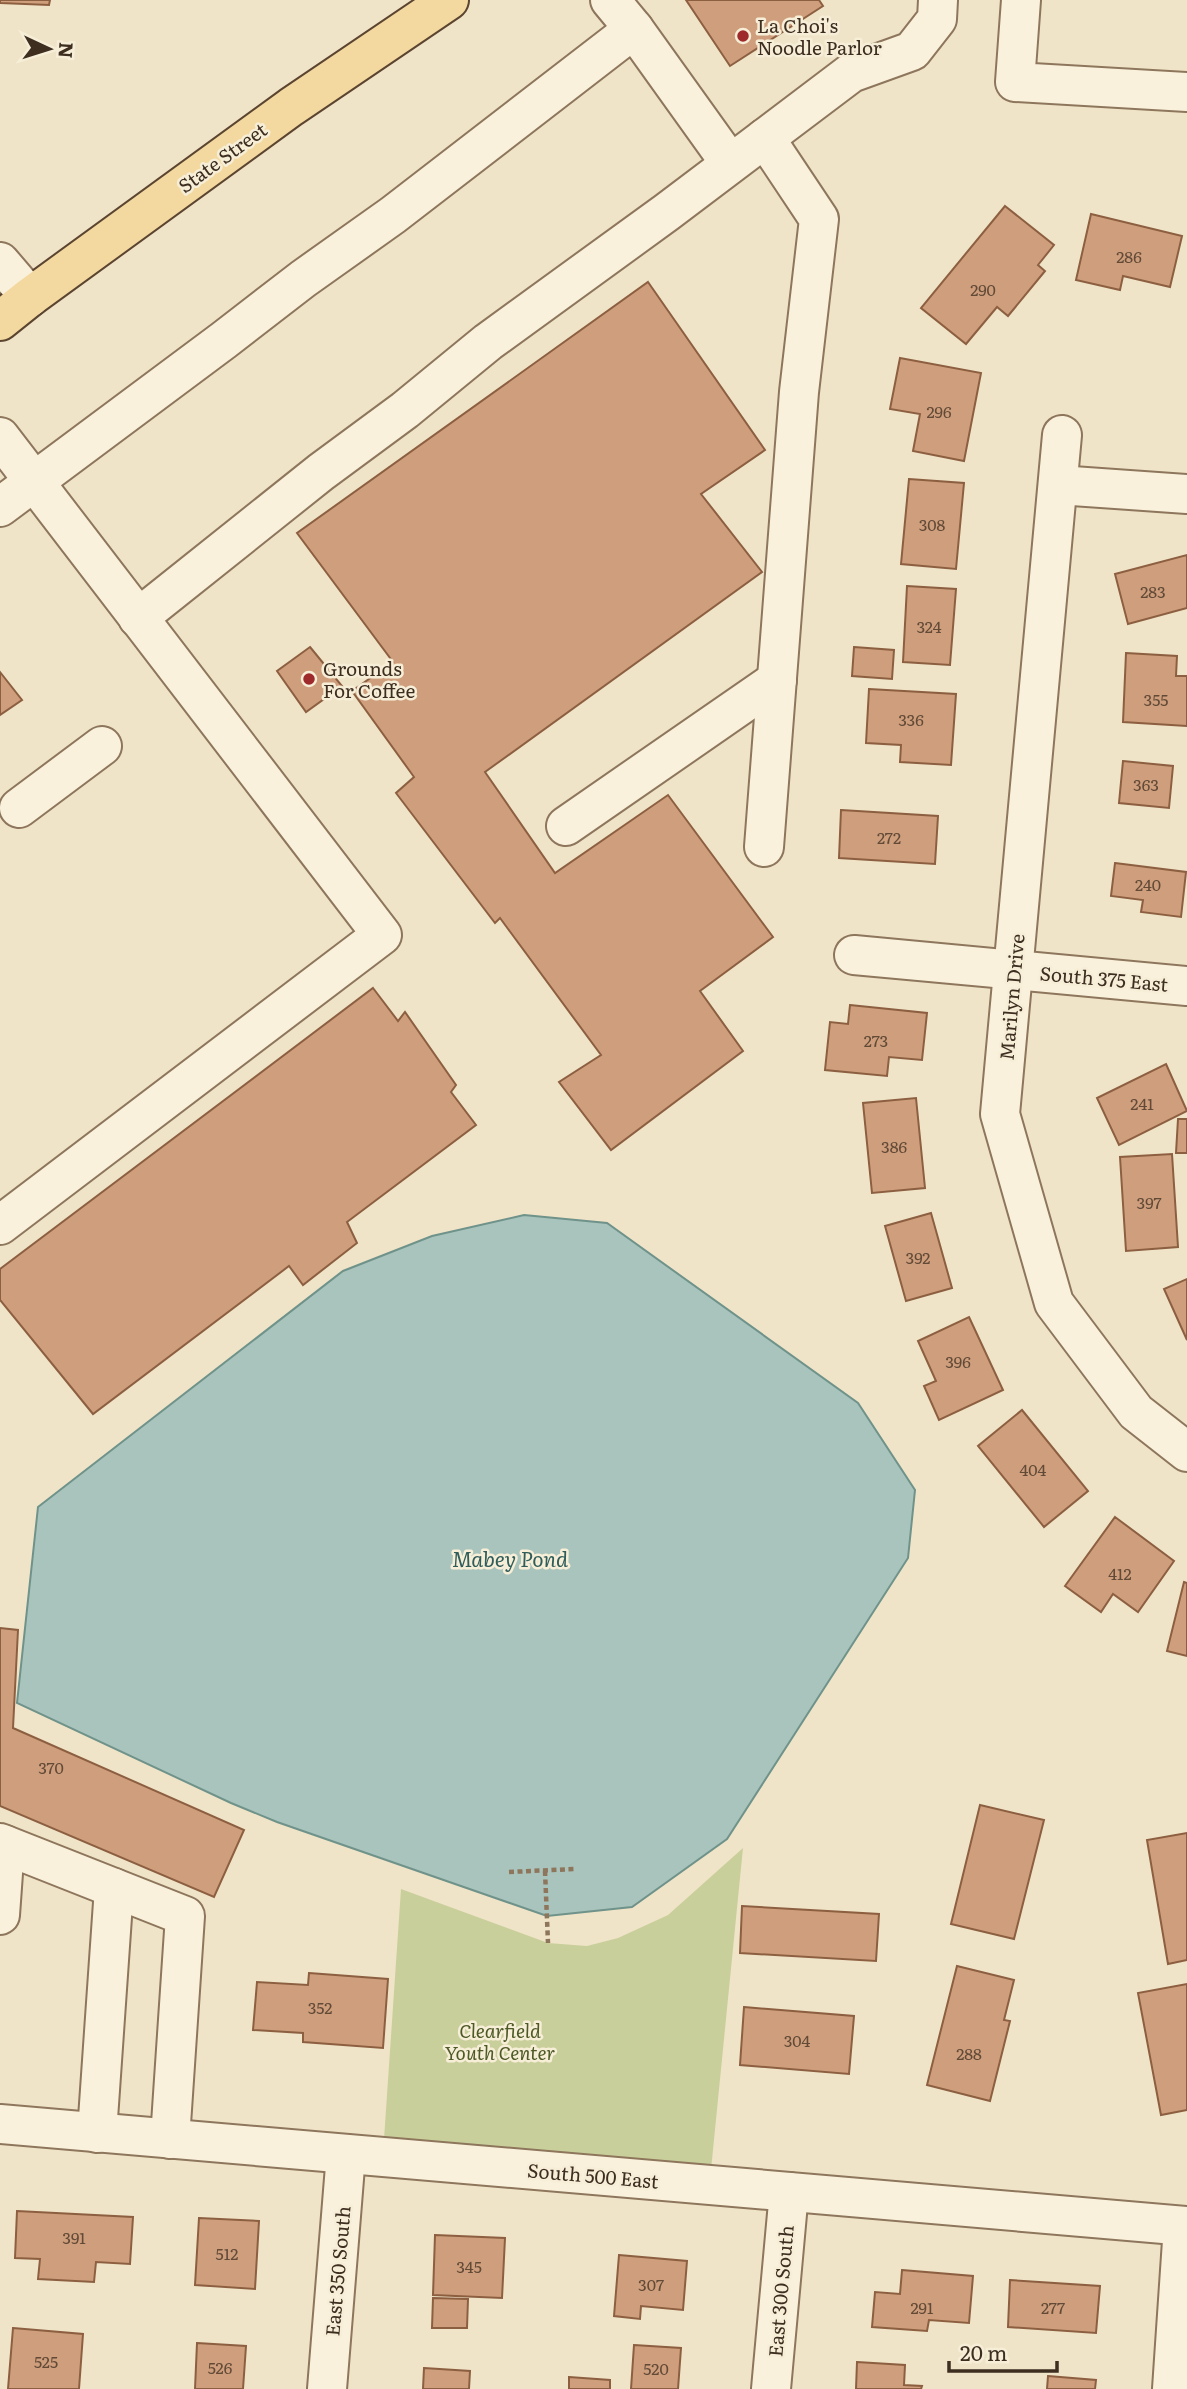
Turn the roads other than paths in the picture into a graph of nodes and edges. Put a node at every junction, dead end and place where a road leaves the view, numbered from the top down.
1 (449, 0) edge
2 (610, 0) edge
3 (938, 0) edge
4 (1021, 0) edge
5 (634, 29) junction
6 (1187, 92) edge
7 (765, 138) junction
8 (730, 163) junction
9 (0, 262) edge
10 (30, 297) junction
11 (0, 321) edge
12 (1062, 435) dead end
13 (0, 437) edge
14 (34, 482) junction
15 (1058, 485) junction
16 (1187, 494) edge
17 (0, 507) edge
18 (138, 618) junction
19 (777, 680) junction
20 (102, 746) dead end
21 (19, 808) dead end
22 (566, 826) dead end
23 (764, 847) dead end
24 (854, 955) dead end
25 (1013, 970) junction
26 (1187, 986) edge
27 (0, 1225) edge
28 (1187, 1451) edge
29 (3, 1844) edge
30 (114, 1888) junction
31 (0, 1915) edge
32 (0, 2124) edge
33 (97, 2133) junction
34 (170, 2139) junction
35 (346, 2154) junction
36 (789, 2192) junction
37 (1185, 2226) edge
38 (327, 2389) edge
39 (771, 2389) edge
40 (1172, 2389) edge

1 - 10 main road, State Street
2 - 5 street
3 - 7 street
4 - 6 street
5 - 8 street
5 - 14 street
7 - 8 street
7 - 19 street
8 - 18 street
9 - 10 street
10 - 11 main road, State Street
12 - 15 street, Marilyn Drive
13 - 14 street
14 - 17 street
14 - 18 street
15 - 16 street
15 - 25 street, Marilyn Drive
18 - 27 street
19 - 22 street
19 - 23 street
20 - 21 street
24 - 25 street, South 375 East
25 - 26 street, South 375 East
25 - 28 street, Marilyn Drive
29 - 30 street
29 - 31 street
30 - 33 street
30 - 34 street
32 - 33 street, South 500 East
33 - 34 street, South 500 East
34 - 35 street, South 500 East
35 - 36 street, South 500 East
35 - 38 street, East 350 South
36 - 37 street, South 500 East
36 - 39 street, East 300 South
37 - 40 street

